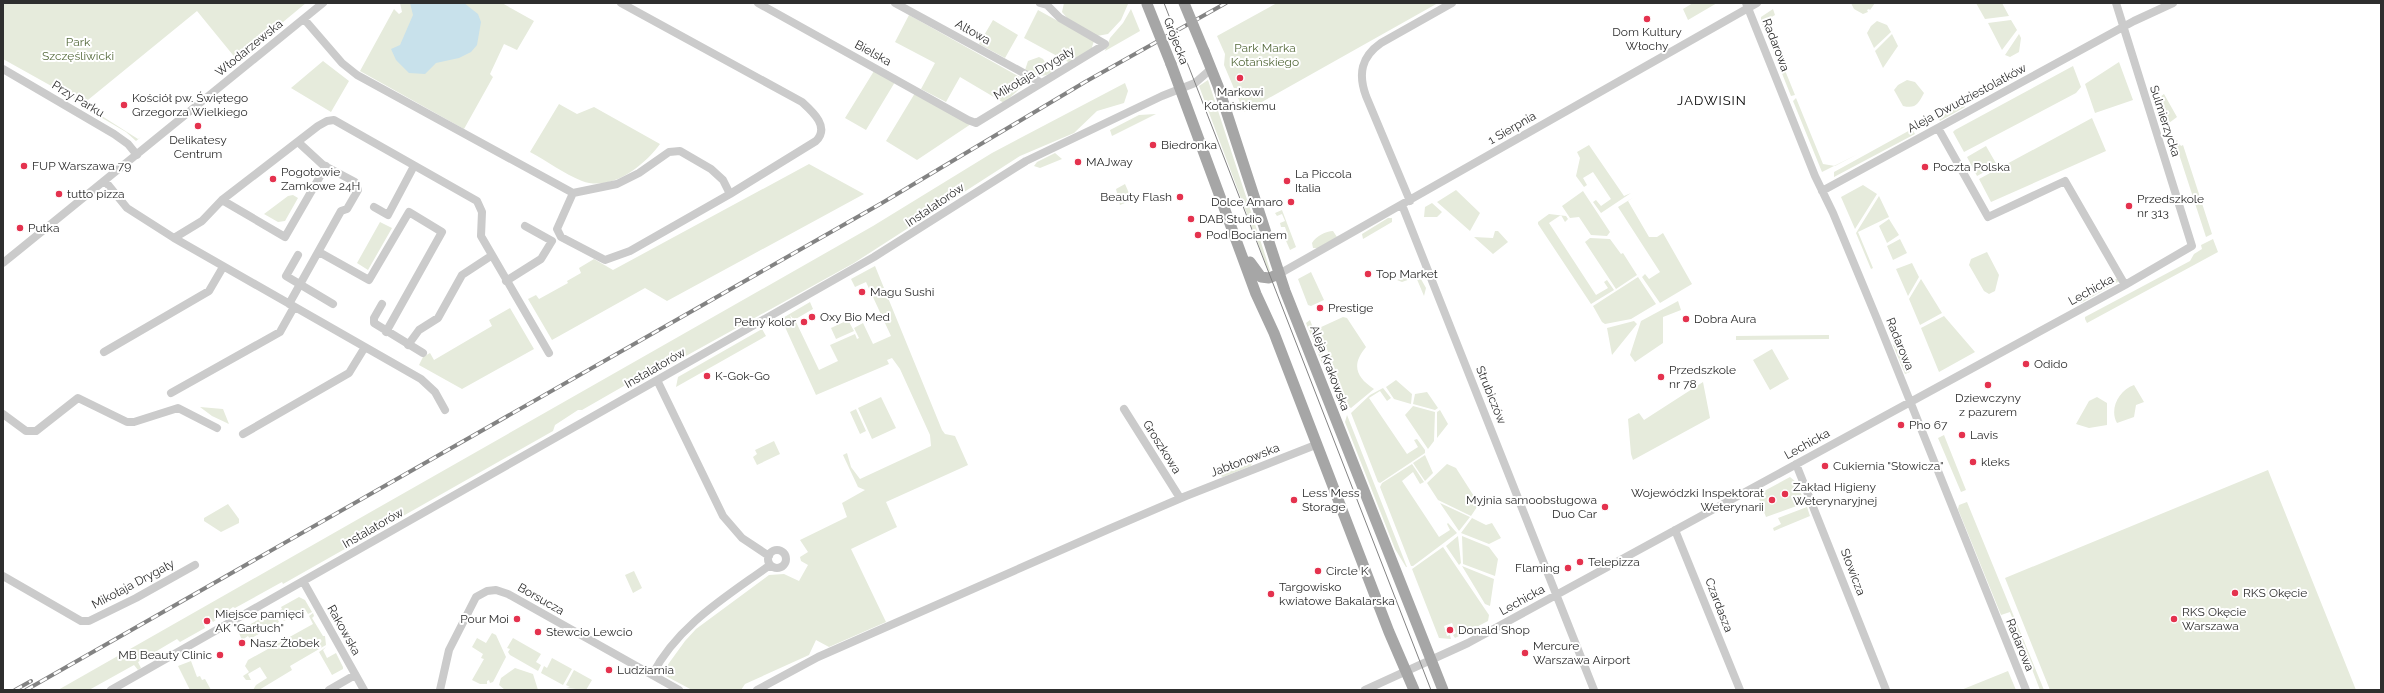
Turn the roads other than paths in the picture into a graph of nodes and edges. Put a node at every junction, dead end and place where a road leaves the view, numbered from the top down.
1 (323, 3) edge
2 (621, 3) edge
3 (758, 3) edge
4 (895, 3) edge
5 (1184, 3) edge
6 (1452, 3) edge
7 (1758, 3) edge
8 (2116, 3) edge
9 (2173, 3) edge
10 (1047, 4) edge
11 (1147, 4) edge
12 (1747, 6) edge
13 (304, 18) junction
14 (2123, 27) junction
15 (1204, 51) joint
16 (3, 69) edge
17 (1211, 69) junction
18 (1040, 82) junction
19 (1180, 89) junction
20 (976, 123) joint
21 (1938, 128) junction
22 (298, 142) junction
23 (137, 155) junction
24 (326, 166) junction
25 (414, 166) junction
26 (105, 181) junction
27 (1822, 191) junction
28 (573, 193) junction
29 (730, 194) junction
30 (222, 200) junction
31 (1410, 201) junction
32 (1402, 205) junction
33 (374, 206) dead end
34 (525, 226) dead end
35 (174, 238) junction
36 (1237, 243) junction
37 (2192, 246) joint
38 (319, 252) junction
39 (298, 255) dead end
40 (491, 256) junction
41 (3, 263) edge
42 (223, 267) junction
43 (1279, 274) junction
44 (506, 281) junction
45 (300, 285) junction
46 (2125, 285) junction
47 (333, 304) dead end
48 (382, 304) dead end
49 (292, 305) junction
50 (386, 332) junction
51 (408, 345) junction
52 (365, 347) junction
53 (104, 352) dead end
54 (423, 353) dead end
55 (549, 353) dead end
56 (657, 380) junction
57 (171, 393) dead end
58 (1910, 402) junction
59 (1124, 409) dead end
60 (446, 410) dead end
61 (3, 414) edge
62 (217, 428) dead end
63 (243, 434) dead end
64 (1318, 444) junction
65 (1796, 464) junction
66 (1180, 498) junction
67 (1675, 530) junction
68 (768, 556) junction
69 (195, 565) dead end
70 (770, 565) junction
71 (3, 576) edge
72 (303, 581) junction
73 (1557, 594) junction
74 (1431, 660) junction
75 (1405, 670) junction
76 (355, 675) junction
77 (652, 675) junction
78 (111, 690) edge
79 (329, 690) edge
80 (364, 690) edge
81 (440, 690) edge
82 (679, 690) edge
83 (757, 690) edge
84 (1365, 690) edge
85 (1414, 690) edge
86 (1443, 690) edge
87 (1594, 690) edge
88 (1740, 690) edge
89 (1886, 690) edge
90 (2026, 690) edge

1 - 13 street, Włodarzewska
2 - 29 street
3 - 20 street, Bielska
4 - 18 street, Altowa
5 - 15 main road, Grójecka, bridge
6 - 31 street
7 - 12 street, 1 Sierpnia
8 - 14 street, Sulmierzycka
9 - 14 street, Aleja Dwudziestolatków
10 - 18 street, Mikołaja Drygały
11 - 19 main road, Grójecka, bridge
12 - 27 street, Radarowa
12 - 31 street, 1 Sierpnia
13 - 23 street, Włodarzewska
13 - 28 street
14 - 21 street, Aleja Dwudziestolatków
14 - 37 street, Sulmierzycka
15 - 17 main road, Aleja Krakowska
16 - 23 street, Przy Parku
17 - 19 street, Instalatorów
17 - 43 main road, Aleja Krakowska
18 - 20 street, Mikołaja Drygały
19 - 36 main road
19 - 56 street, Instalatorów
21 - 27 street, Aleja Dwudziestolatków
21 - 46 street
22 - 24 street
22 - 25 street
22 - 30 street
23 - 26 street, Włodarzewska
24 - 30 street
24 - 38 street
25 - 33 street
25 - 40 street
26 - 35 street
26 - 41 street, Włodarzewska
27 - 58 street, Radarowa
28 - 29 street
28 - 29 street
30 - 35 street
31 - 32 street, 1 Sierpnia
32 - 43 street, 1 Sierpnia
32 - 73 street, Strubiczów
34 - 44 street
35 - 42 street
36 - 43 main road
36 - 64 main road
37 - 46 street, Lechicka
38 - 45 street
38 - 50 street
39 - 45 street
40 - 44 street
40 - 51 street
42 - 49 street
42 - 53 street
43 - 74 main road, Aleja Krakowska
44 - 55 street
45 - 47 street
45 - 49 street
46 - 58 street, Lechicka
48 - 50 street
49 - 52 street
49 - 57 street
50 - 51 street
51 - 54 street
52 - 60 street
52 - 63 street
56 - 68 street
56 - 72 street, Instalatorów
58 - 65 street, Lechicka
58 - 90 street, Radarowa
59 - 66 street, Groszkowa
61 - 62 street
64 - 66 street, Jabłonowska
64 - 75 main road
65 - 67 street, Lechicka
65 - 89 street, Słowicza
66 - 83 street, Jabłonowska
67 - 73 street, Lechicka
67 - 88 street, Czardasza
68 - 70 street
68 - 70 street
69 - 71 street, Mikołaja Drygały
70 - 77 street
72 - 76 street, Rakowska
72 - 78 street, Instalatorów
73 - 74 street, Lechicka
73 - 87 street, Strubiczów
74 - 75 street, Lechicka
74 - 86 main road, Aleja Krakowska
75 - 84 street, Lechicka
75 - 85 main road
76 - 79 street
76 - 80 street, Rakowska
77 - 81 street, Borsucza
77 - 82 street, Borsucza

